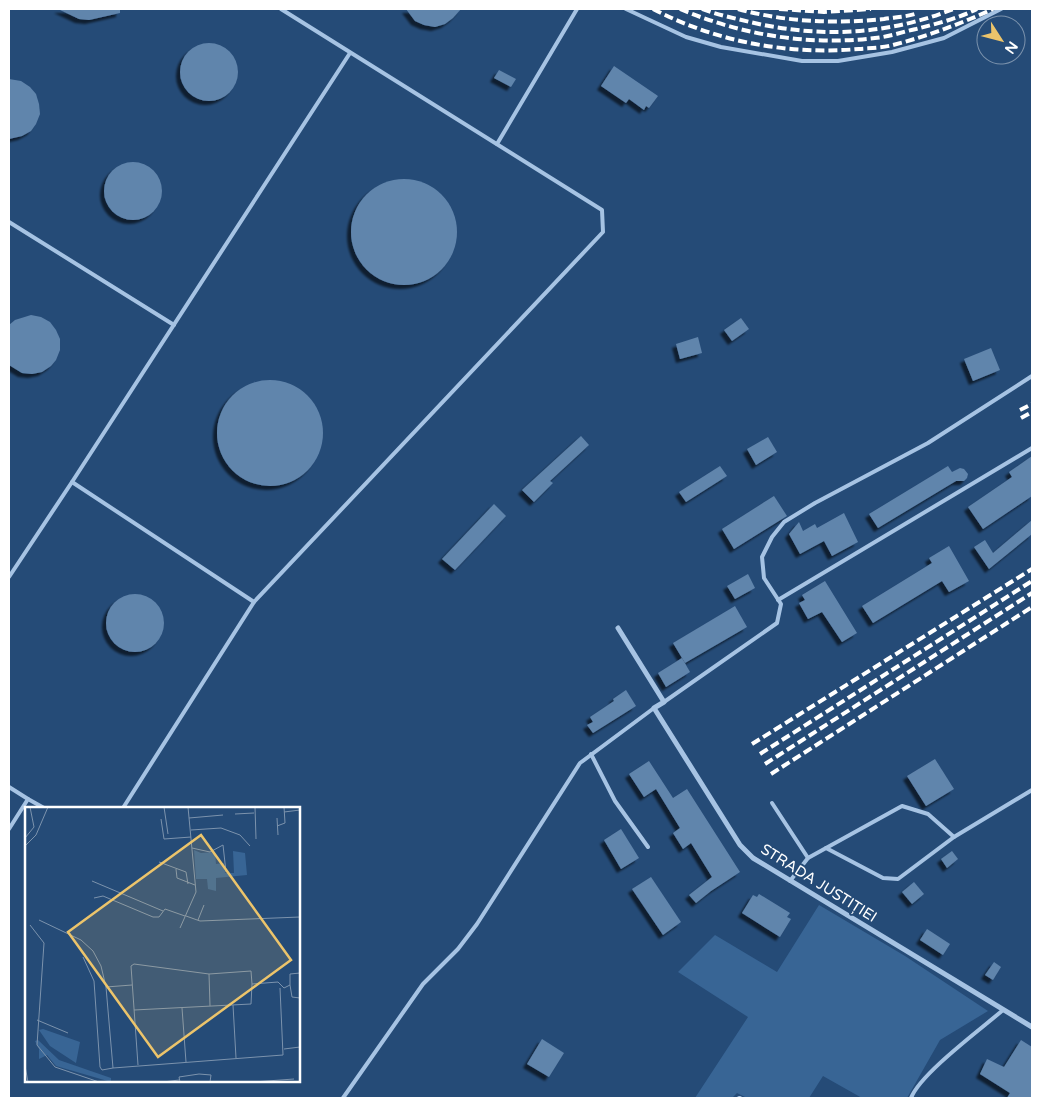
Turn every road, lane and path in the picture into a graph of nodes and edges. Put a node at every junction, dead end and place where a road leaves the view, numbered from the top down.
1 (281, 9) edge
2 (577, 9) edge
3 (626, 9) edge
4 (1001, 9) edge
5 (350, 52) junction
6 (497, 144) junction
7 (9, 222) edge
8 (174, 326) junction
9 (1032, 376) edge
10 (1032, 448) edge
11 (72, 482) junction
12 (9, 577) edge
13 (778, 600) junction
14 (254, 602) junction
15 (618, 628) dead end
16 (664, 702) junction
17 (654, 708) junction
18 (591, 754) junction
19 (9, 787) edge
20 (1032, 790) edge
21 (28, 799) junction
22 (772, 803) dead end
23 (42, 807) edge
24 (124, 807) edge
25 (9, 829) edge
26 (954, 837) junction
27 (648, 847) dead end
28 (826, 848) junction
29 (808, 858) junction
30 (790, 881) junction
31 (1003, 1010) junction
32 (1032, 1027) edge
33 (342, 1098) edge
34 (911, 1098) edge

1 - 5 lane
2 - 6 lane
3 - 4 lane
5 - 6 lane
5 - 8 lane
6 - 14 lane
7 - 8 lane
8 - 11 lane
9 - 13 lane
10 - 13 lane
11 - 12 lane
11 - 14 lane
13 - 16 lane
14 - 24 lane
15 - 16 street
16 - 17 street
17 - 18 lane
17 - 30 street, STRADA JUSTIȚIEI
18 - 27 lane
18 - 33 lane
19 - 21 lane
20 - 26 lane
21 - 23 lane
21 - 25 lane
22 - 29 lane
26 - 28 lane
26 - 28 lane
28 - 29 lane
29 - 30 lane
30 - 31 street, STRADA JUSTIȚIEI
31 - 32 street, STRADA JUSTIȚIEI
31 - 34 lane

